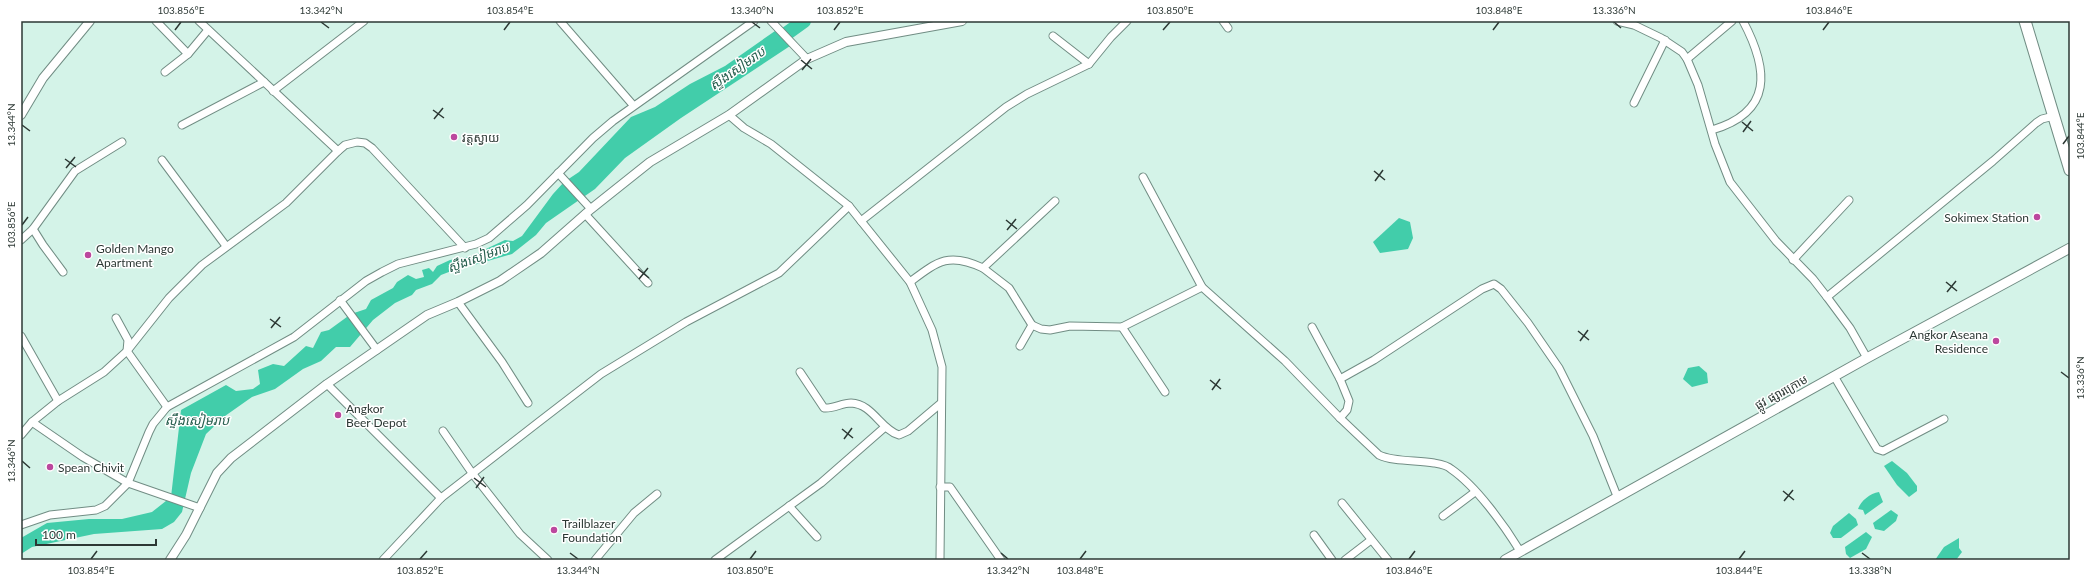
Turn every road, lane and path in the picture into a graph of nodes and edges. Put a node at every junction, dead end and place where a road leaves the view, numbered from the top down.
1 (90, 21) edge
2 (156, 21) edge
3 (364, 21) edge
4 (560, 21) edge
5 (754, 21) edge
6 (771, 21) edge
7 (962, 21) edge
8 (1127, 21) edge
9 (1223, 21) edge
10 (1617, 21) edge
11 (1732, 21) edge
12 (1743, 21) edge
13 (2025, 21) edge
14 (201, 22) edge
15 (1228, 28) dead end
16 (208, 30) junction
17 (1053, 36) dead end
18 (1665, 40) junction
19 (188, 54) junction
20 (807, 59) junction
21 (1687, 59) junction
22 (1089, 64) junction
23 (165, 72) dead end
24 (264, 82) junction
25 (273, 91) junction
26 (1634, 103) dead end
27 (633, 105) junction
28 (21, 115) edge
29 (729, 115) junction
30 (2054, 116) junction
31 (182, 125) dead end
32 (1712, 130) junction
33 (122, 142) dead end
34 (338, 151) junction
35 (162, 160) dead end
36 (2070, 170) edge
37 (560, 175) junction
38 (1143, 177) dead end
39 (1849, 200) dead end
40 (1055, 201) dead end
41 (849, 206) junction
42 (588, 212) junction
43 (861, 221) junction
44 (34, 229) junction
45 (21, 240) edge
46 (226, 246) junction
47 (465, 248) junction
48 (2070, 248) edge
49 (1793, 260) junction
50 (983, 268) junction
51 (62, 272) dead end
52 (910, 282) junction
53 (648, 283) dead end
54 (1202, 287) junction
55 (1827, 297) junction
56 (340, 300) junction
57 (458, 302) junction
58 (116, 318) dead end
59 (1032, 325) junction
60 (1122, 327) junction
61 (1312, 327) dead end
62 (21, 336) edge
63 (1020, 346) dead end
64 (377, 350) junction
65 (127, 352) junction
66 (1867, 358) junction
67 (800, 372) dead end
68 (1834, 376) junction
69 (1340, 379) junction
70 (327, 384) junction
71 (1165, 392) dead end
72 (58, 401) junction
73 (528, 403) dead end
74 (940, 404) junction
75 (167, 407) junction
76 (1340, 418) junction
77 (1944, 419) dead end
78 (32, 422) junction
79 (885, 427) junction
80 (443, 430) dead end
81 (21, 436) edge
82 (472, 473) junction
83 (128, 483) junction
84 (940, 487) junction
85 (1475, 492) junction
86 (657, 494) dead end
87 (1617, 496) junction
88 (441, 498) junction
89 (1342, 503) dead end
90 (789, 506) junction
91 (200, 508) junction
92 (1443, 516) dead end
93 (21, 526) edge
94 (1314, 535) dead end
95 (817, 537) dead end
96 (1371, 540) junction
97 (1520, 551) junction
98 (170, 560) edge
99 (383, 560) edge
100 (548, 560) edge
101 (595, 560) edge
102 (715, 560) edge
103 (940, 560) edge
104 (1001, 560) edge
105 (1332, 560) edge
106 (1345, 560) edge
107 (1388, 560) edge
108 (1505, 560) edge

1 - 28 street
2 - 19 street
3 - 25 street
4 - 27 street
5 - 27 street
6 - 20 street
7 - 20 street
8 - 22 street
9 - 15 street
10 - 18 street
11 - 21 street
12 - 32 street
13 - 30 highway
14 - 16 street
16 - 19 street
16 - 24 street
17 - 22 street
18 - 21 street
18 - 26 street
19 - 23 street
20 - 29 street
21 - 32 street
22 - 43 street
24 - 25 street
24 - 31 street
25 - 34 street
27 - 37 street
29 - 41 street
29 - 42 street
30 - 36 highway
30 - 55 street
32 - 49 street
33 - 44 street
34 - 46 street
34 - 47 street
35 - 46 street
37 - 42 street
37 - 47 street
38 - 54 street
39 - 49 street
40 - 50 street
41 - 43 street
41 - 82 street
42 - 53 street
42 - 57 street
43 - 52 street
44 - 45 street
44 - 51 street
46 - 65 street
47 - 56 street
48 - 66 main road, ផ្លូវ ផ្សារក្រោម
49 - 55 street
50 - 52 street
50 - 59 street
52 - 74 street
54 - 60 street
54 - 76 street
55 - 66 street
56 - 64 street
56 - 75 street
57 - 64 street
57 - 73 street
58 - 65 street
59 - 60 street
59 - 63 street
60 - 71 street
61 - 69 street
62 - 72 street
64 - 70 street
65 - 72 street
65 - 75 street
66 - 68 main road, ផ្លូវ ផ្សារក្រោម
67 - 79 street
68 - 77 street
68 - 87 main road, ផ្លូវ ផ្សារក្រោម
69 - 76 street
69 - 87 street
70 - 88 street
70 - 91 street
72 - 78 street
74 - 79 street
74 - 84 street
75 - 83 street
76 - 85 street
78 - 81 street
78 - 83 street
79 - 90 street
80 - 82 street
82 - 88 street
82 - 100 street
83 - 91 street
83 - 93 street
84 - 103 street
84 - 104 street
85 - 92 street
85 - 97 street
86 - 101 street
87 - 97 main road, ផ្លូវ ផ្សារក្រោម
88 - 99 street
89 - 96 street
90 - 95 street
90 - 102 street
91 - 98 street
94 - 105 street
96 - 106 street
96 - 107 street
97 - 108 main road, ផ្លូវ ផ្សារក្រោម

